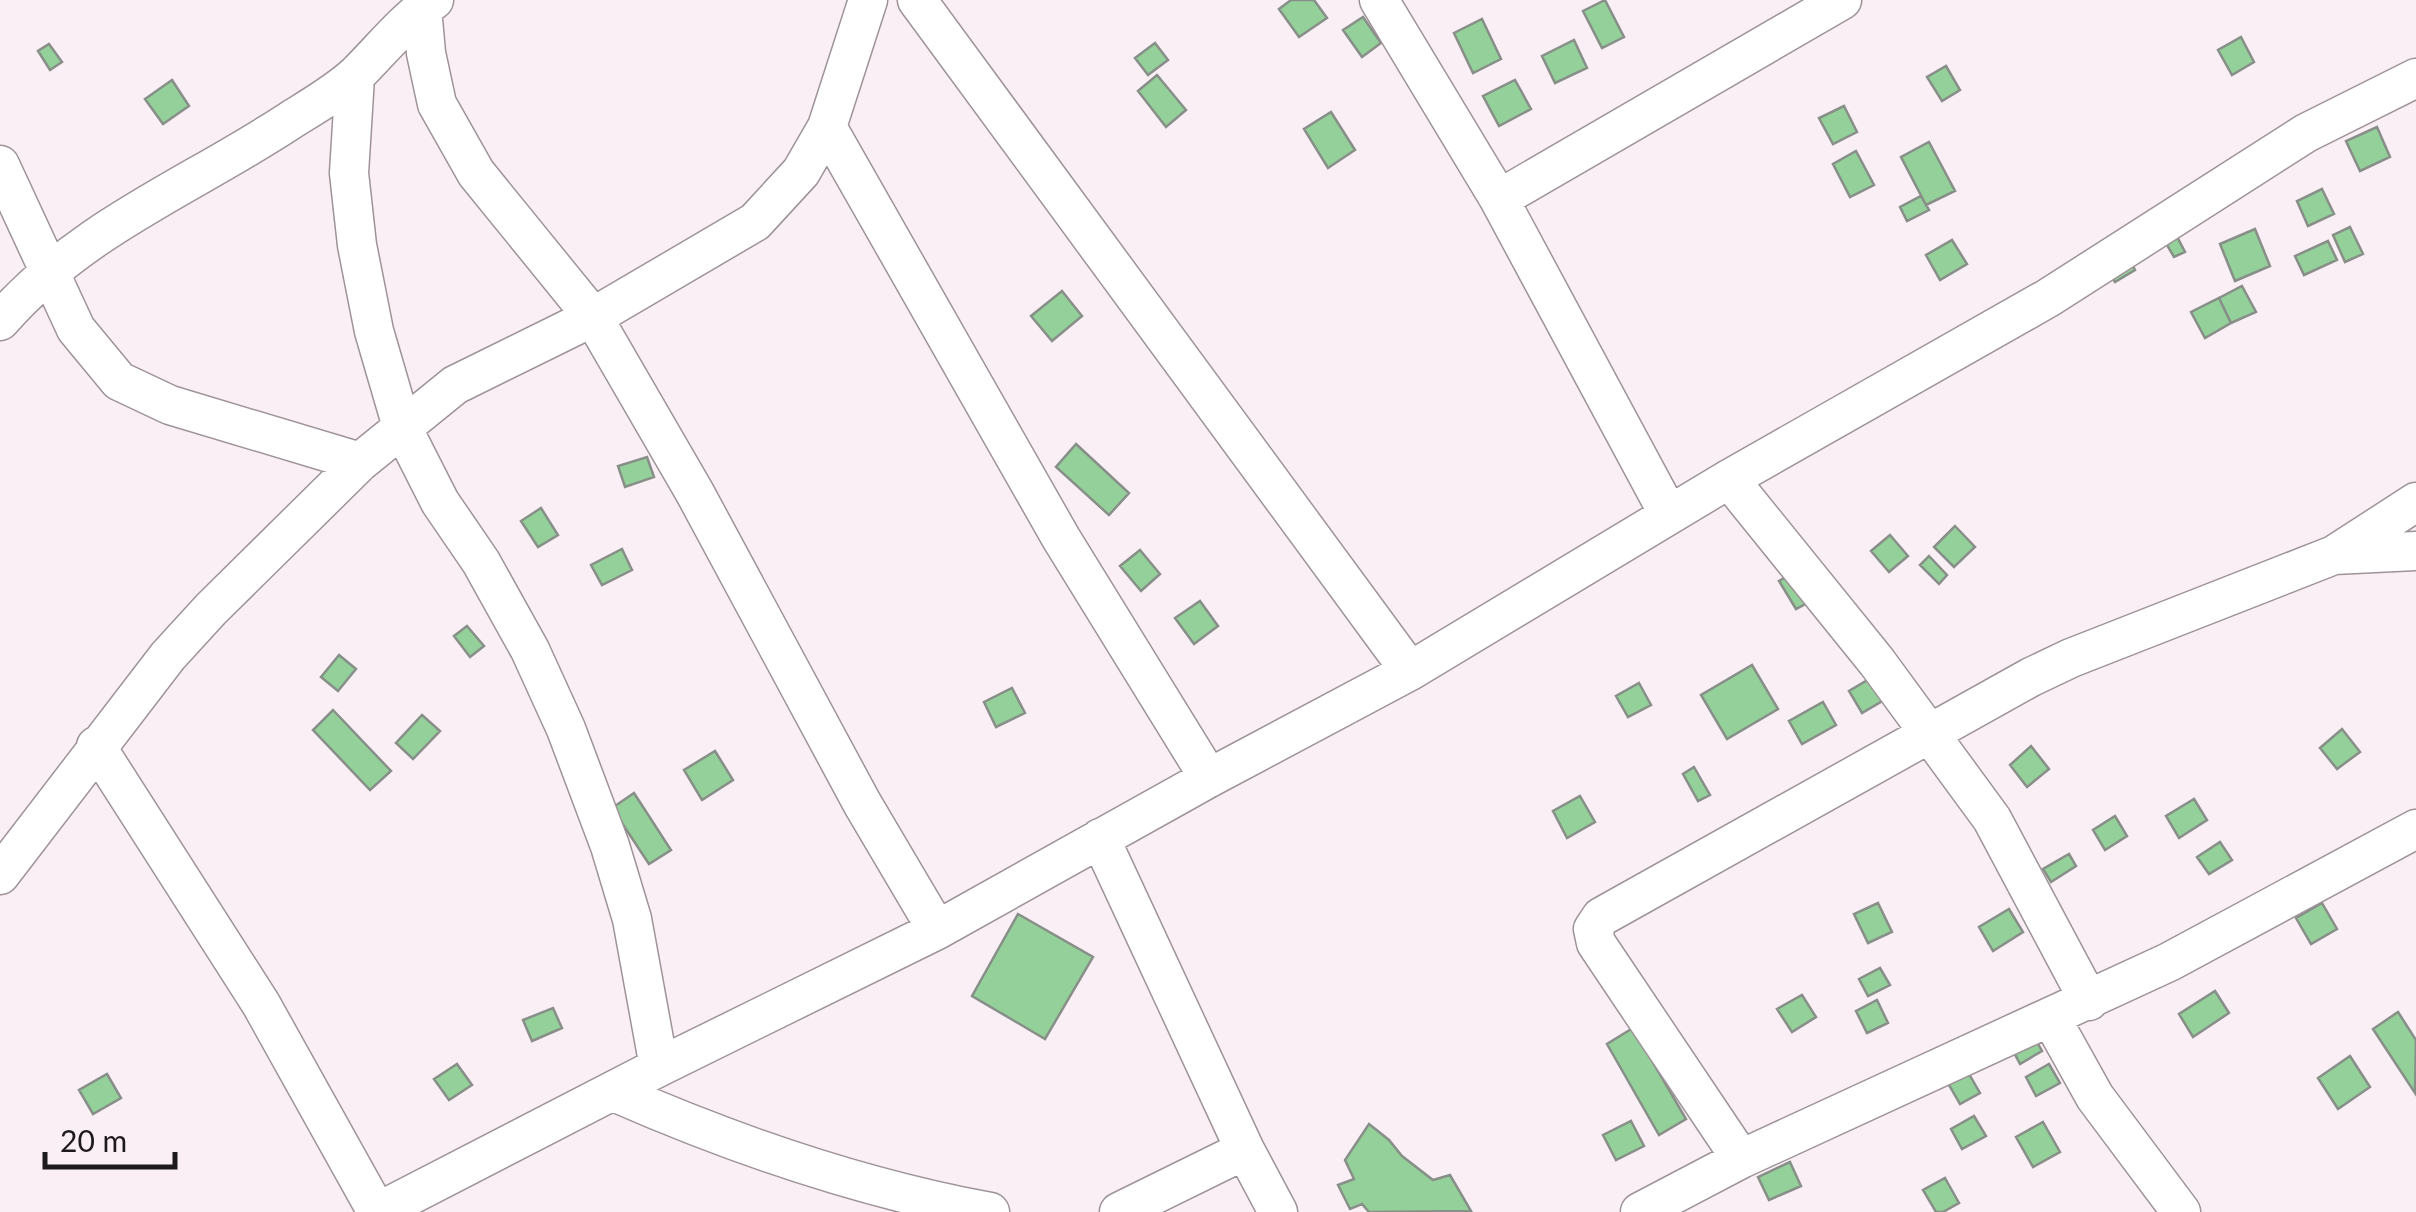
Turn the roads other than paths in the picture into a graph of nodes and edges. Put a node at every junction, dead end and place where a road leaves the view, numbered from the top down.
1 (868, 0) edge
2 (917, 0) edge
3 (1379, 0) edge
4 (1842, 0) edge
5 (428, 4) edge
6 (355, 76) junction
7 (2416, 78) edge
8 (827, 127) junction
9 (0, 165) edge
10 (1499, 199) junction
11 (50, 270) junction
12 (592, 317) junction
13 (0, 321) edge
14 (402, 427) junction
15 (360, 462) junction
16 (1730, 479) junction
17 (2416, 502) edge
18 (1670, 515) junction
19 (2416, 551) edge
20 (2334, 556) junction
21 (1410, 671) junction
22 (1931, 732) junction
23 (96, 746) junction
24 (1209, 778) junction
25 (2416, 829) edge
26 (1100, 838) junction
27 (0, 875) edge
28 (936, 930) junction
29 (2089, 1001) junction
30 (2051, 1018) junction
31 (658, 1067) junction
32 (614, 1092) junction
33 (1244, 1150) junction
34 (1741, 1159) junction
35 (1659, 1208) edge
36 (377, 1212) edge
37 (990, 1212) edge
38 (1119, 1212) edge
39 (1278, 1212) edge
40 (2181, 1212) edge

1 - 8 street
2 - 21 street
3 - 10 street
4 - 10 street
5 - 6 street
5 - 12 street
6 - 11 street
6 - 14 street
7 - 16 street
8 - 12 street
8 - 24 street
9 - 11 street
10 - 18 street
11 - 13 street
11 - 15 street
12 - 14 street
12 - 28 street
14 - 15 street
14 - 31 street
15 - 23 street
16 - 18 street
16 - 22 street
17 - 20 street
18 - 21 street
19 - 20 street
20 - 22 street
21 - 24 street
22 - 29 street
22 - 34 street
23 - 27 street
23 - 36 street
24 - 26 street
25 - 29 street
26 - 28 street
26 - 33 street
28 - 31 street
29 - 30 street
30 - 34 street
30 - 40 street
31 - 32 street
32 - 36 street
32 - 37 street
33 - 38 street
33 - 39 street
34 - 35 street

